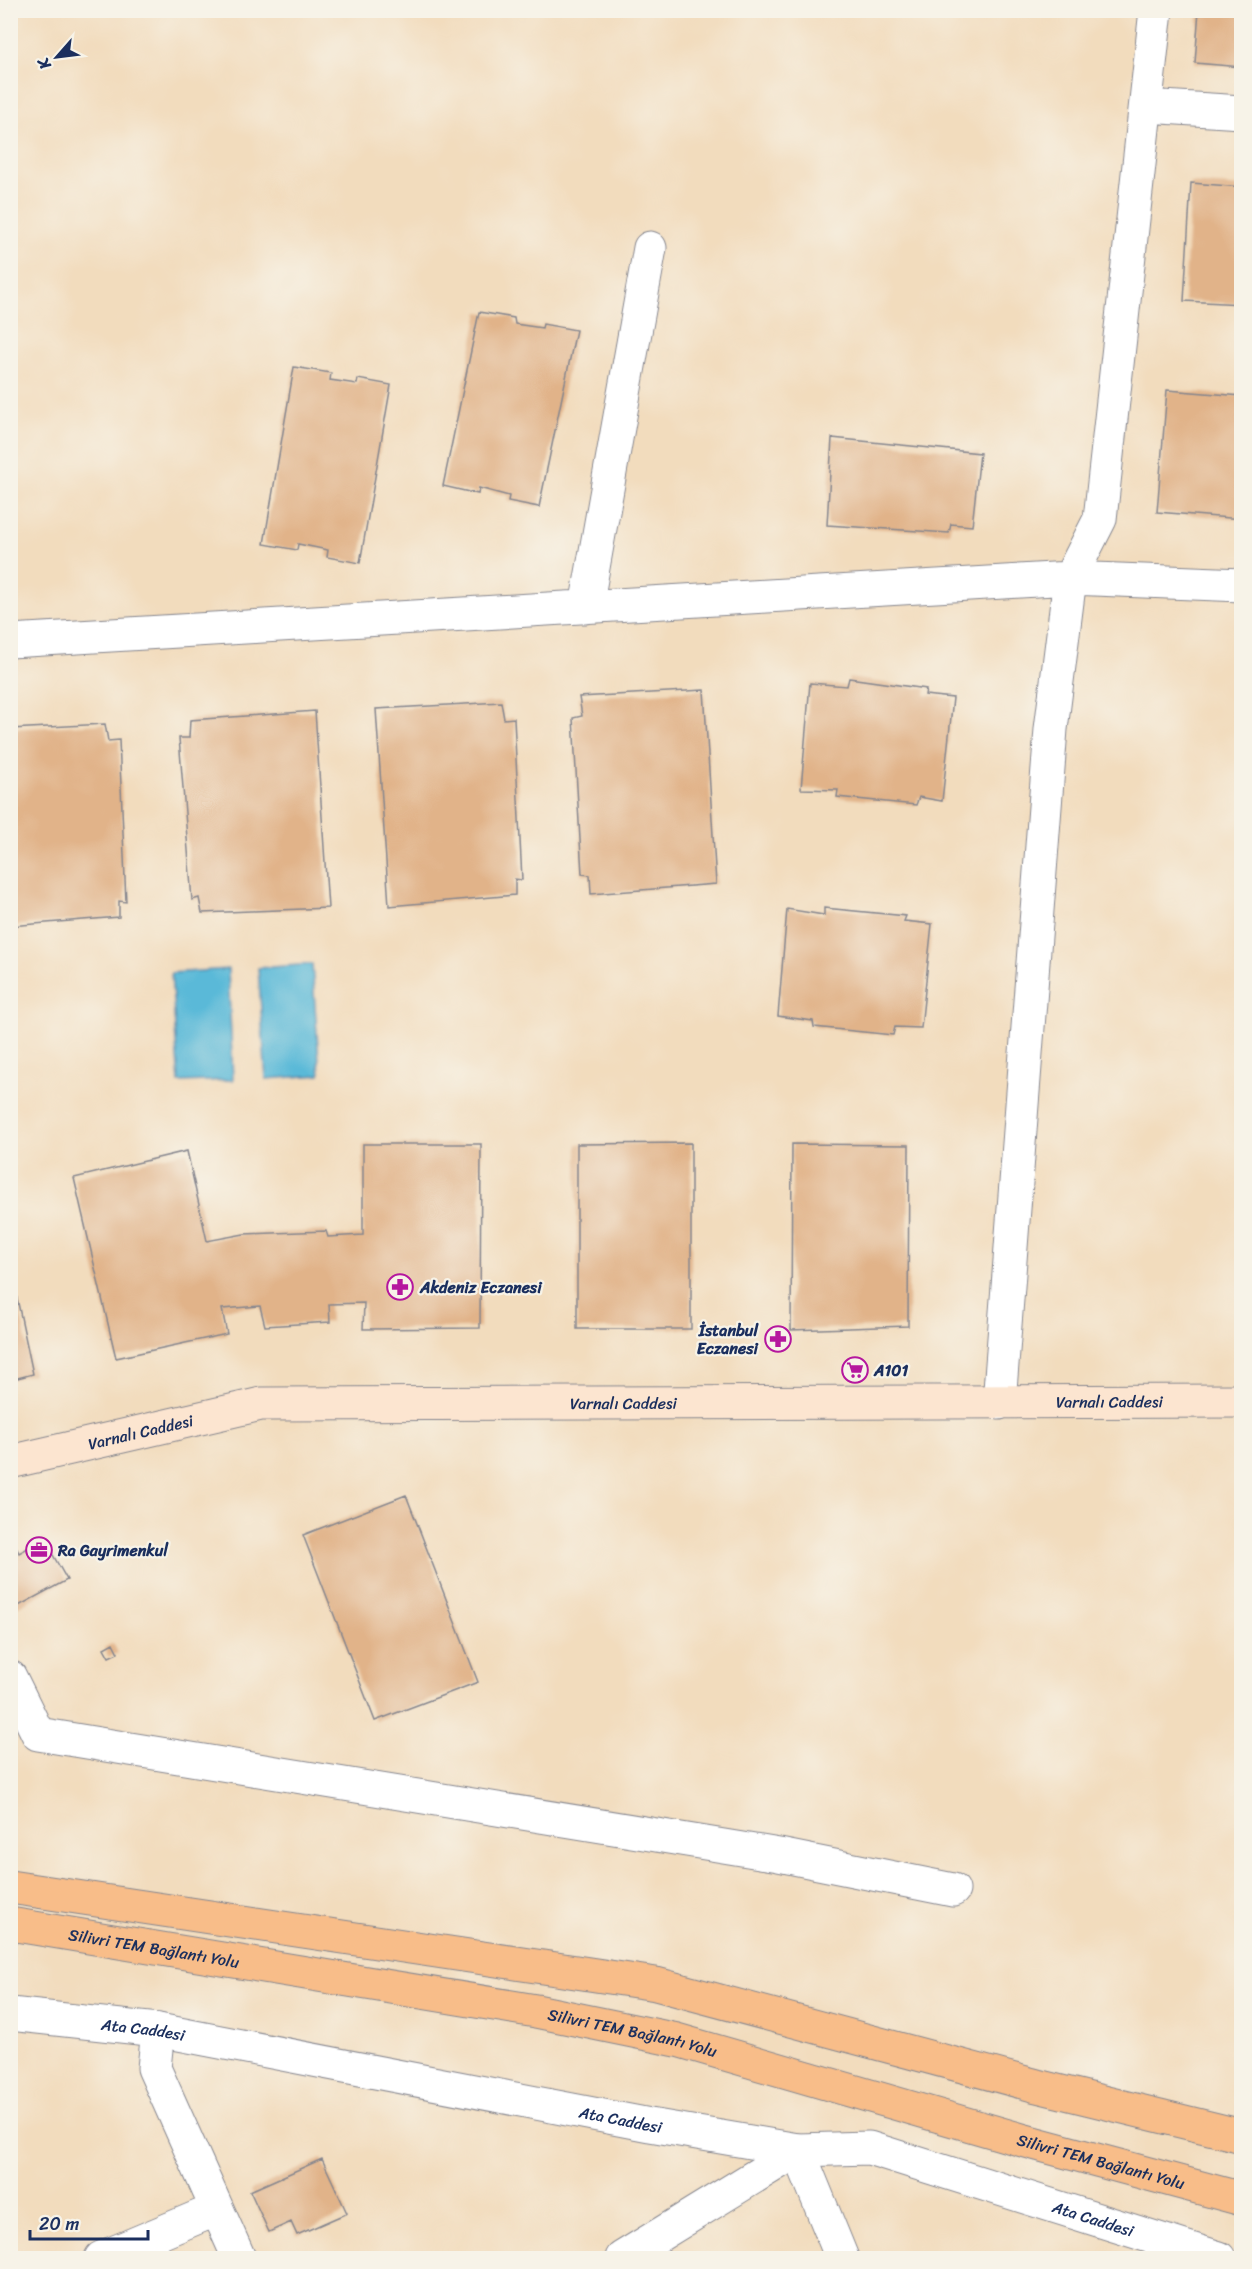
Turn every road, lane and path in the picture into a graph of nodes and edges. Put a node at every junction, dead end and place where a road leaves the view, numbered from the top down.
1 (1156, 10) edge
2 (1146, 106) junction
3 (1242, 112) edge
4 (650, 248) dead end
5 (1070, 578) junction
6 (1242, 585) edge
7 (586, 607) junction
8 (10, 641) edge
9 (1242, 1401) edge
10 (999, 1403) junction
11 (10, 1462) edge
12 (10, 1677) edge
13 (10, 1887) edge
14 (953, 1890) dead end
15 (10, 1924) edge
16 (10, 2014) edge
17 (158, 2030) junction
18 (1242, 2136) edge
19 (798, 2150) junction
20 (1242, 2199) edge
21 (217, 2209) junction
22 (100, 2259) edge
23 (239, 2259) edge
24 (622, 2259) edge
25 (842, 2259) edge
26 (1220, 2259) edge

1 - 2 street
2 - 3 street
2 - 5 street
4 - 7 street
5 - 6 street
5 - 7 street
5 - 10 street
7 - 8 street
9 - 10 main road, Varnalı Caddesi
10 - 11 main road, Varnalı Caddesi
12 - 14 street
13 - 18 highway
15 - 20 highway, Silivri TEM Bağlantı Yolu
16 - 17 street, Ata Caddesi
17 - 19 street, Ata Caddesi
17 - 21 street
19 - 24 street
19 - 25 street
19 - 26 street, Ata Caddesi
21 - 22 street
21 - 23 street

